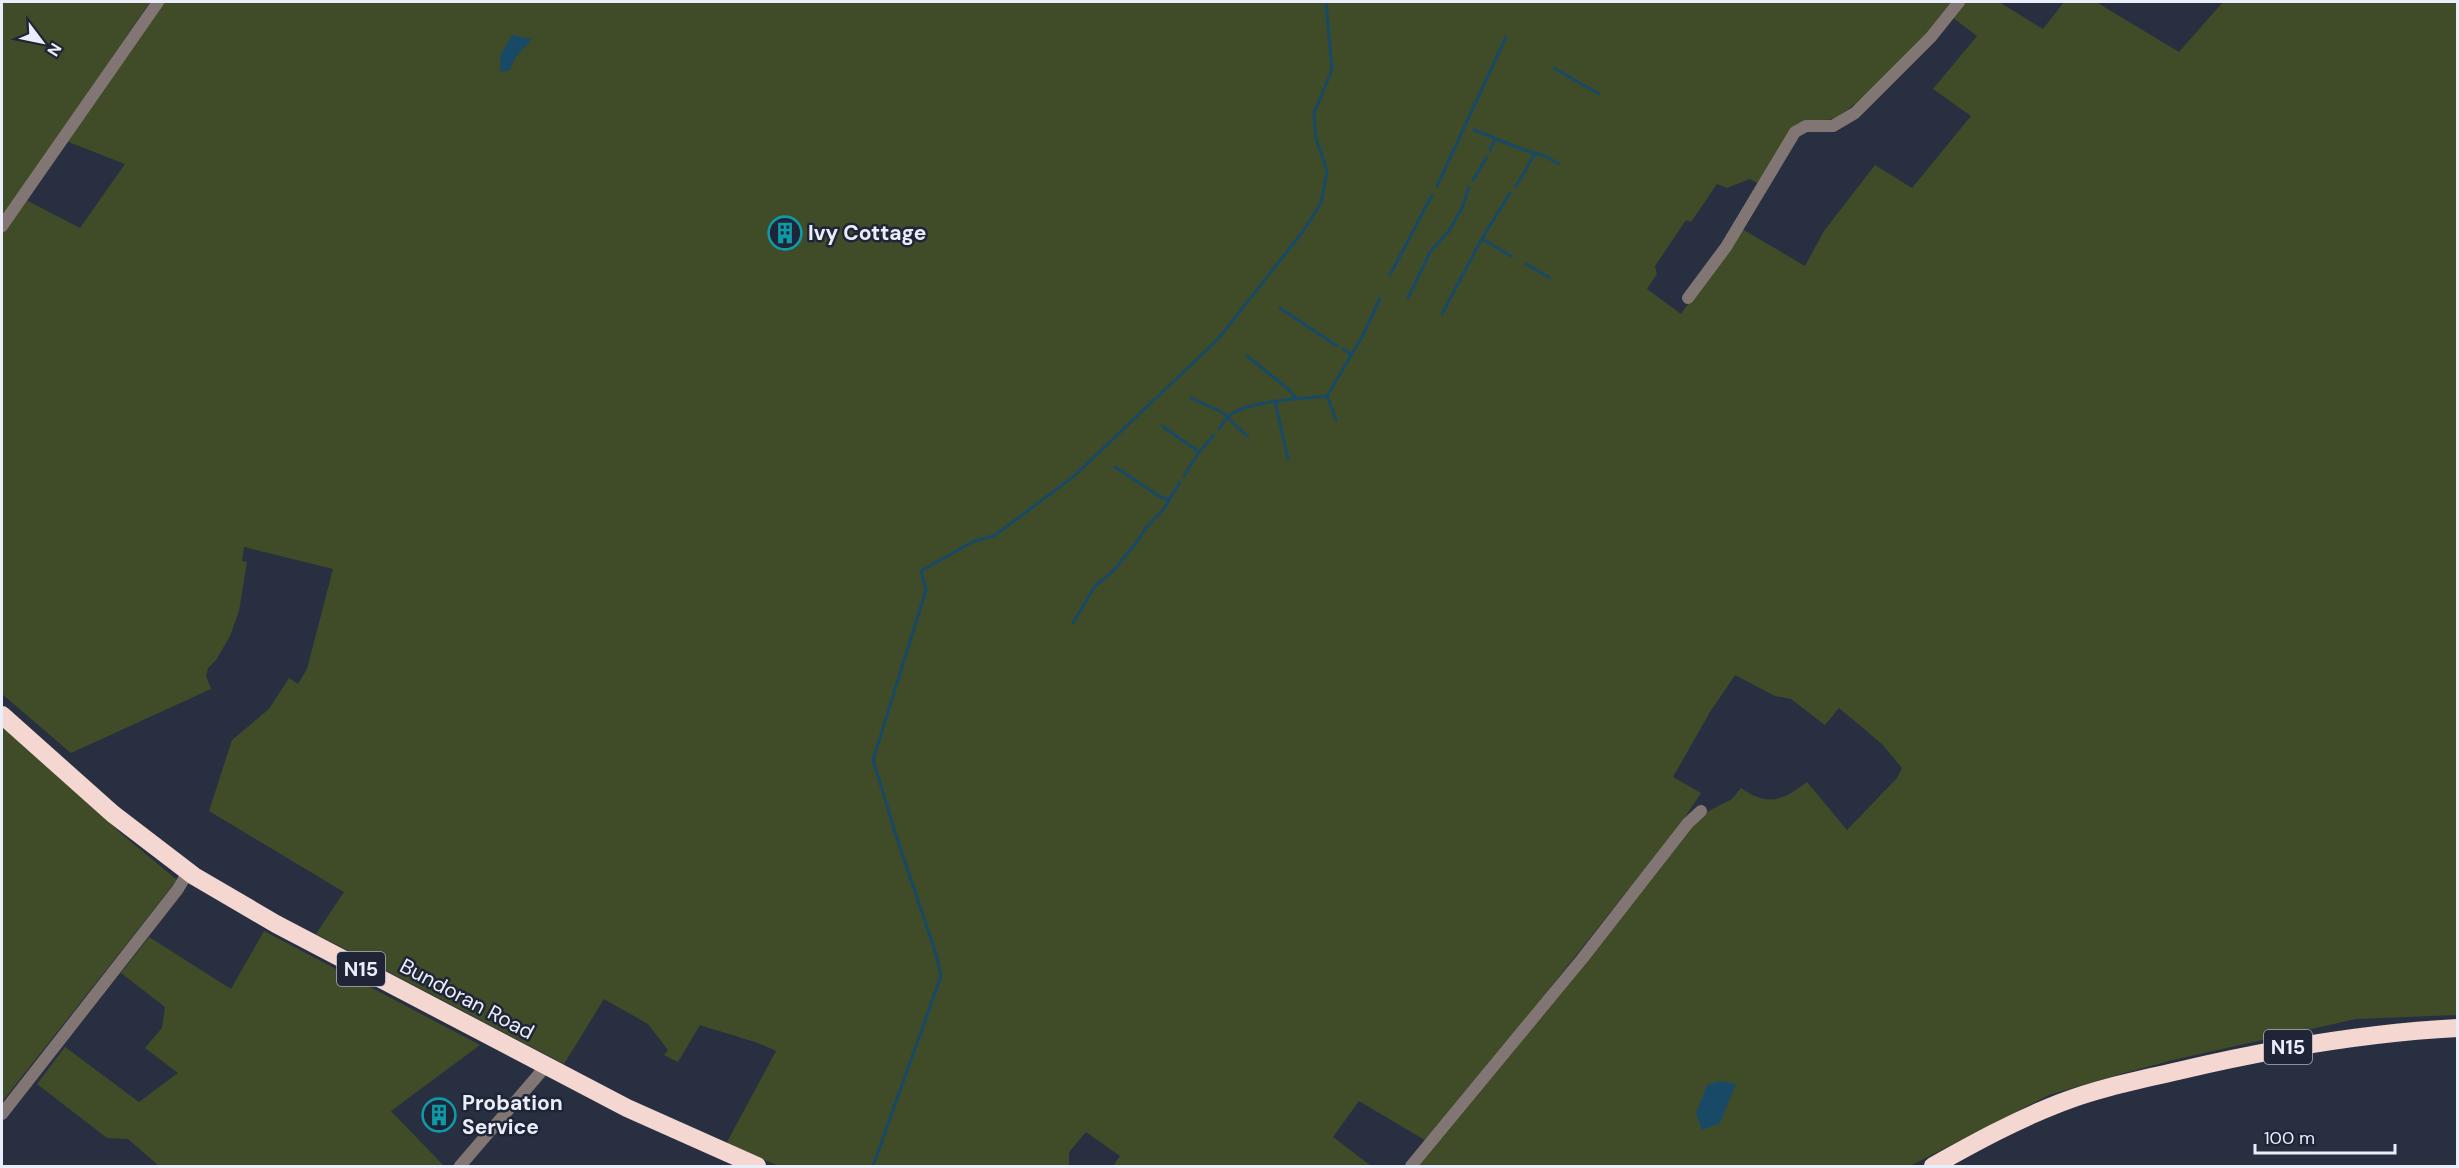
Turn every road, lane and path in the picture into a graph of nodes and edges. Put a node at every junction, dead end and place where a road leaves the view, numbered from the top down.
1 (158, 2) edge
2 (1959, 2) edge
3 (2, 226) edge
4 (1688, 298) dead end
5 (2, 715) edge
6 (1701, 811) dead end
7 (188, 872) junction
8 (2457, 1028) edge
9 (546, 1066) junction
10 (2, 1114) edge
11 (459, 1167) edge
12 (757, 1167) edge
13 (1411, 1167) edge
14 (1933, 1167) edge

1 - 3 street
2 - 4 street
5 - 7 highway, Bundoran Road / N15
6 - 13 street
7 - 9 highway, Bundoran Road / N15
7 - 10 street
8 - 14 highway, N15
9 - 11 street
9 - 12 highway, Bundoran Road / N15

